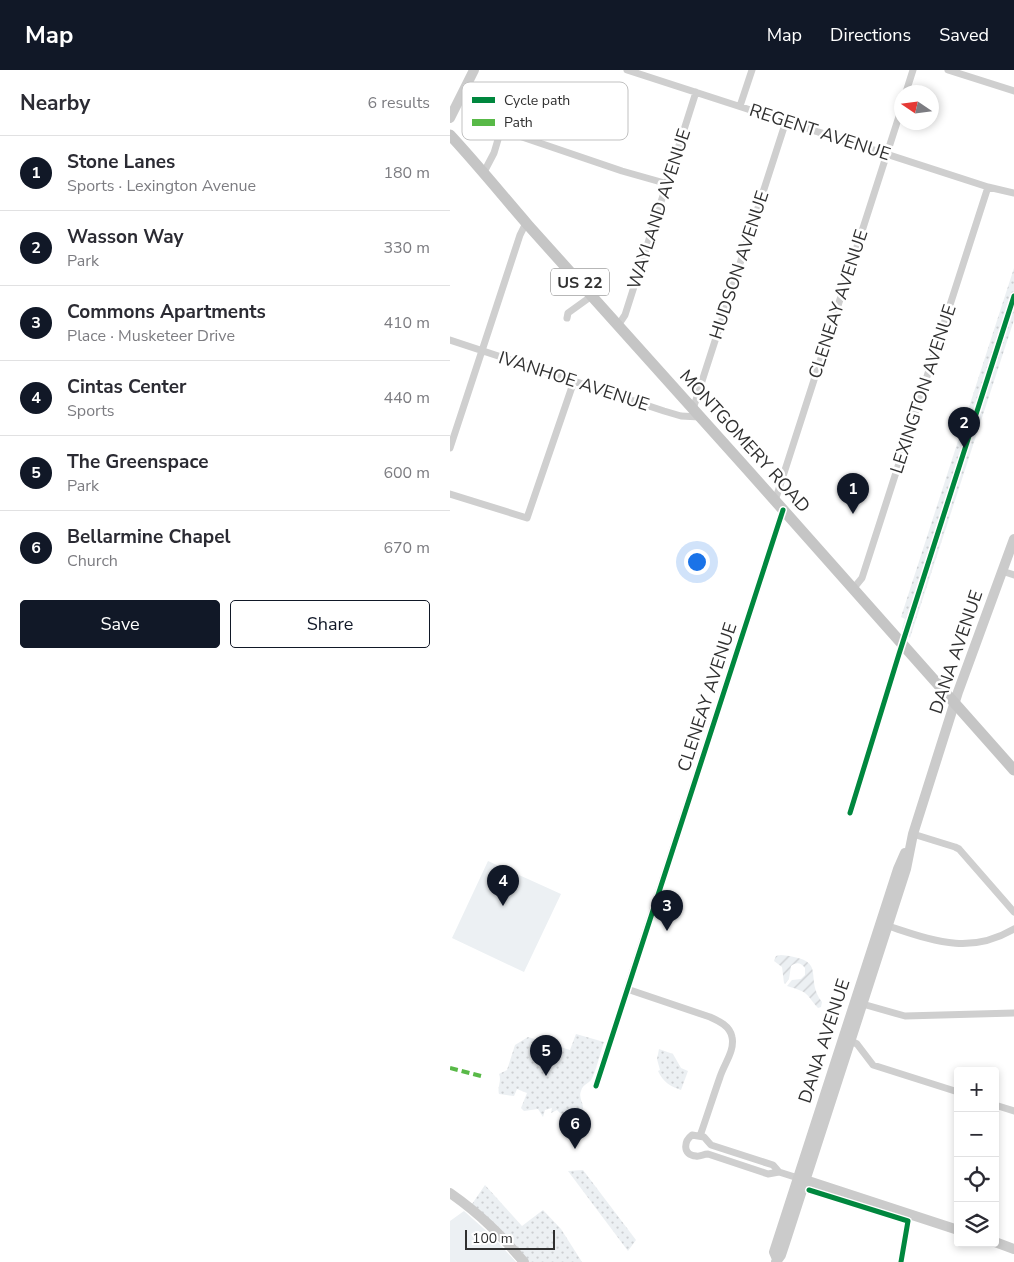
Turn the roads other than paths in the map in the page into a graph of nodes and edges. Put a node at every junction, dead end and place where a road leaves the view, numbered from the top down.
1 (474, 70) edge
2 (627, 70) edge
3 (752, 70) edge
4 (913, 70) edge
5 (948, 70) edge
6 (468, 82) edge
7 (908, 85) edge
8 (1014, 91) edge
9 (696, 92) junction
10 (461, 96) edge
11 (740, 106) junction
12 (450, 118) edge
13 (786, 121) junction
14 (895, 130) edge
15 (450, 135) edge
16 (498, 140) edge
17 (531, 140) edge
18 (887, 153) junction
19 (484, 172) junction
20 (668, 184) junction
21 (988, 187) junction
22 (1014, 193) edge
23 (526, 223) junction
24 (593, 295) junction
25 (567, 318) dead end
26 (619, 324) junction
27 (450, 340) edge
28 (482, 351) junction
29 (574, 381) junction
30 (696, 413) junction
31 (450, 448) edge
32 (450, 494) edge
33 (775, 501) junction
34 (783, 510) junction
35 (1014, 539) edge
36 (1002, 571) junction
37 (1014, 575) edge
38 (853, 589) junction
39 (955, 703) junction
40 (1014, 770) edge
41 (913, 834) junction
42 (1014, 912) edge
43 (883, 925) junction
44 (1014, 929) edge
45 (858, 1002) junction
46 (1014, 1013) edge
47 (846, 1039) junction
48 (954, 1091) edge
49 (999, 1108) edge
50 (1014, 1111) edge
51 (700, 1136) junction
52 (779, 1172) junction
53 (802, 1179) junction
54 (450, 1193) edge
55 (954, 1228) edge
56 (999, 1243) edge
57 (1014, 1249) edge
58 (776, 1261) edge
59 (524, 1262) edge

1 - 6 street
2 - 9 street, REGENT AVENUE
3 - 11 street
4 - 7 street
5 - 8 street
9 - 11 street, REGENT AVENUE
9 - 20 street, WAYLAND AVENUE
10 - 12 street
11 - 13 street, REGENT AVENUE
13 - 18 street, REGENT AVENUE
13 - 30 street, HUDSON AVENUE
14 - 18 street, CLENEAY AVENUE
15 - 19 main road, MONTGOMERY ROAD / US 22
16 - 19 street
17 - 20 street
18 - 21 street, REGENT AVENUE
18 - 33 street, CLENEAY AVENUE
19 - 23 main road, MONTGOMERY ROAD / US 22
20 - 26 street, WAYLAND AVENUE
21 - 22 street, REGENT AVENUE
21 - 38 street, LEXINGTON AVENUE
23 - 24 main road, MONTGOMERY ROAD / US 22
23 - 28 street
24 - 25 street
24 - 26 main road, MONTGOMERY ROAD / US 22
26 - 30 main road, MONTGOMERY ROAD / US 22
27 - 28 street, IVANHOE AVENUE
28 - 29 street, IVANHOE AVENUE
28 - 31 street
29 - 30 street, IVANHOE AVENUE
29 - 32 street
30 - 33 main road, MONTGOMERY ROAD / US 22
33 - 34 main road, MONTGOMERY ROAD / US 22
34 - 38 main road, MONTGOMERY ROAD / US 22
34 - 51 street, CLENEAY AVENUE
35 - 36 street, DANA AVENUE
36 - 37 street
36 - 39 street, DANA AVENUE
38 - 39 main road, MONTGOMERY ROAD / US 22
39 - 40 main road, MONTGOMERY ROAD / US 22
39 - 41 street, DANA AVENUE
41 - 42 street
41 - 43 street, DANA AVENUE
43 - 44 street
43 - 45 street, DANA AVENUE
45 - 46 street
45 - 47 street, DANA AVENUE
47 - 48 street
47 - 53 street, DANA AVENUE
49 - 50 street
51 - 52 street
51 - 52 street
52 - 53 street
53 - 55 street
53 - 58 street, DANA AVENUE
54 - 59 street
56 - 57 street

